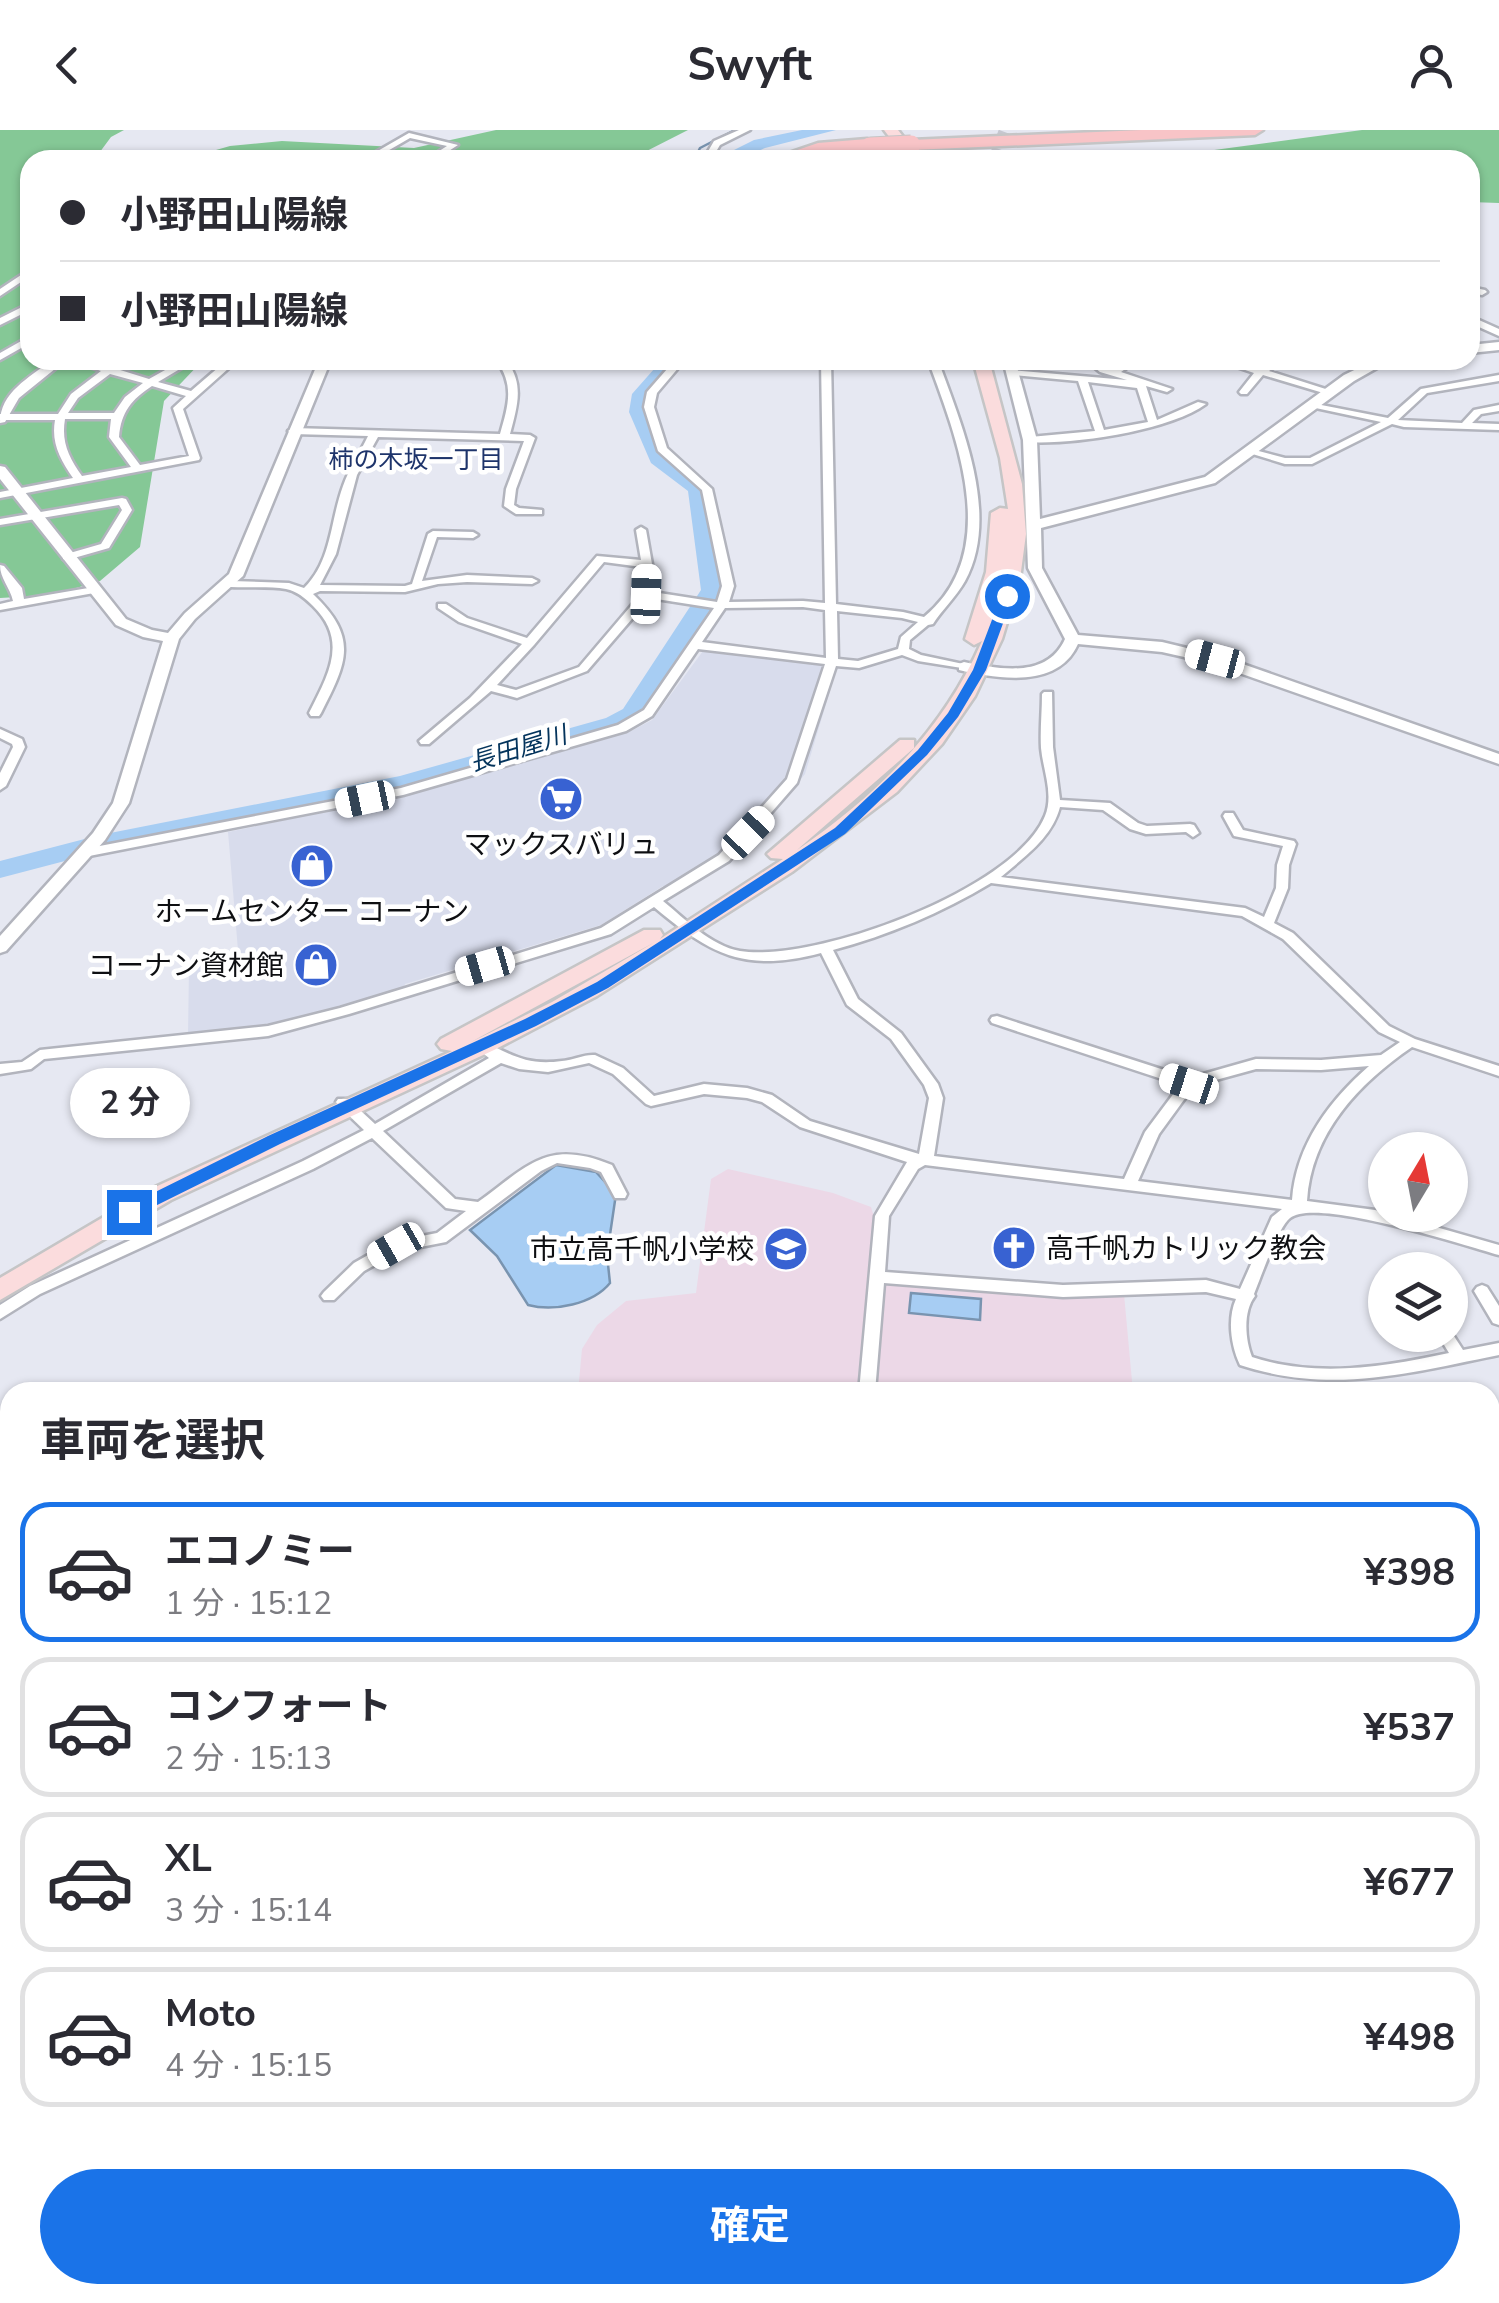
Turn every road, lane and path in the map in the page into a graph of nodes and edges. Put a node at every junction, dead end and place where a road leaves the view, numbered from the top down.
1 (746, 130) edge
2 (891, 130) edge
3 (1112, 130) edge
4 (1239, 130) edge
5 (1252, 130) edge
6 (1139, 136) junction
7 (871, 138) edge
8 (383, 150) edge
9 (446, 150) edge
10 (714, 150) edge
11 (811, 150) edge
12 (826, 150) edge
13 (904, 150) edge
14 (907, 150) edge
15 (927, 150) edge
16 (938, 150) edge
17 (1021, 150) edge
18 (1480, 323) edge
19 (1499, 323) edge
20 (1486, 325) junction
21 (1499, 333) edge
22 (47, 370) edge
23 (108, 370) joint
24 (173, 370) edge
25 (222, 370) edge
26 (320, 370) edge
27 (509, 370) edge
28 (671, 370) edge
29 (826, 370) edge
30 (937, 370) edge
31 (969, 370) edge
32 (984, 370) edge
33 (1013, 370) edge
34 (1034, 370) edge
35 (1108, 370) edge
36 (1118, 370) edge
37 (1258, 370) edge
38 (1361, 370) edge
39 (1262, 371) junction
40 (1113, 373) junction
41 (1499, 378) edge
42 (1082, 379) junction
43 (151, 383) junction
44 (1167, 389) dead end
45 (1244, 392) dead end
46 (1330, 392) junction
47 (193, 396) junction
48 (1201, 404) dead end
49 (1314, 406) junction
50 (1499, 408) edge
51 (116, 416) junction
52 (60, 417) junction
53 (0, 418) edge
54 (1389, 422) junction
55 (1154, 423) junction
56 (1465, 425) junction
57 (1499, 427) edge
58 (293, 431) junction
59 (1100, 432) junction
60 (374, 433) junction
61 (504, 436) junction
62 (1030, 440) junction
63 (1251, 452) junction
64 (138, 469) junction
65 (0, 470) edge
66 (79, 480) junction
67 (8, 494) edge
68 (538, 512) dead end
69 (34, 516) junction
70 (0, 522) edge
71 (1034, 525) junction
72 (640, 530) dead end
73 (473, 535) dead end
74 (67, 557) junction
75 (648, 564) junction
76 (0, 568) edge
77 (532, 581) dead end
78 (416, 582) junction
79 (231, 584) junction
80 (94, 590) junction
81 (306, 593) junction
82 (646, 594) junction
83 (20, 604) junction
84 (719, 605) junction
85 (442, 606) dead end
86 (0, 607) edge
87 (832, 607) junction
88 (929, 622) junction
89 (172, 638) junction
90 (1074, 638) junction
91 (530, 643) junction
92 (696, 645) junction
93 (903, 651) junction
94 (832, 660) junction
95 (972, 668) junction
96 (487, 686) junction
97 (1048, 694) dead end
98 (315, 713) dead end
99 (0, 733) edge
100 (425, 741) dead end
101 (1499, 759) edge
102 (0, 786) edge
103 (1054, 802) junction
104 (1229, 816) dead end
105 (1193, 833) dead end
106 (84, 854) junction
107 (990, 879) junction
108 (656, 902) junction
109 (1268, 922) junction
110 (686, 924) junction
111 (0, 947) edge
112 (825, 947) junction
113 (997, 1020) dead end
114 (1410, 1042) junction
115 (489, 1052) junction
116 (1382, 1060) junction
117 (0, 1069) edge
118 (1499, 1070) edge
119 (1189, 1084) junction
120 (346, 1105) junction
121 (371, 1132) junction
122 (926, 1158) junction
123 (1129, 1184) junction
124 (620, 1194) dead end
125 (450, 1204) junction
126 (1299, 1205) junction
127 (480, 1208) junction
128 (456, 1229) junction
129 (1499, 1250) edge
130 (876, 1277) junction
131 (1482, 1290) dead end
132 (0, 1291) edge
133 (329, 1296) dead end
134 (1247, 1296) junction
135 (0, 1313) edge
136 (1499, 1319) edge
137 (1499, 1348) edge
138 (1457, 1352) edge
139 (1459, 1356) junction
140 (868, 1382) edge

1 - 10 street
2 - 14 main road
3 - 15 highway
4 - 5 highway
4 - 6 highway
6 - 16 highway
6 - 17 highway
7 - 11 highway
7 - 12 highway
7 - 13 highway, bridge
8 - 9 street
18 - 20 street
19 - 20 street
20 - 21 street
22 - 53 street
23 - 43 street
23 - 52 street
24 - 43 street
25 - 47 street
26 - 58 street
27 - 61 street
28 - 84 street
29 - 87 street
30 - 88 street
31 - 95 main road
32 - 95 main road
33 - 62 street
34 - 42 street
35 - 40 street
36 - 40 street
37 - 39 street
38 - 46 street
39 - 45 street
39 - 46 street
40 - 44 street
41 - 54 street
42 - 55 street
42 - 59 street
43 - 47 street
43 - 51 street
46 - 49 street
47 - 64 street
48 - 55 street
49 - 54 street
49 - 63 street
50 - 56 street
51 - 52 street
51 - 64 street
52 - 53 street
52 - 66 street
54 - 56 street
54 - 63 street
55 - 59 street
56 - 57 street
58 - 60 street
58 - 79 street
59 - 62 street
60 - 61 street
60 - 81 street
61 - 68 street
62 - 71 street
63 - 71 street
64 - 66 street
65 - 67 street
66 - 67 street
67 - 69 street
69 - 70 street
69 - 74 street
69 - 74 street
71 - 90 street
72 - 75 street
73 - 78 street
74 - 80 street
75 - 82 street
75 - 91 street
76 - 83 street
77 - 78 street
78 - 81 street
79 - 81 street
79 - 89 street
80 - 83 street
80 - 89 street
81 - 98 street
82 - 84 street
82 - 96 street
83 - 86 street
84 - 87 street
84 - 92 street
85 - 91 street
87 - 88 street
87 - 94 street
88 - 93 street
89 - 106 street
90 - 95 street
90 - 101 street
91 - 96 street
92 - 94 street
92 - 106 street
93 - 94 street
93 - 95 street
94 - 108 street
95 - 110 main road
96 - 100 street
97 - 103 street
99 - 102 street
103 - 105 street
103 - 107 street
104 - 109 street
106 - 111 street
107 - 109 street
107 - 112 street
108 - 110 street
108 - 117 street
109 - 114 street
110 - 112 street
110 - 115 main road
110 - 120 main road
112 - 122 street
113 - 119 street
114 - 116 street
114 - 118 street
115 - 120 main road
115 - 121 street
115 - 122 street
116 - 119 street
116 - 126 street
119 - 123 street
120 - 121 street
120 - 132 main road
121 - 125 street
121 - 135 street
122 - 123 street
122 - 130 street
123 - 126 street
124 - 127 street
125 - 127 street
125 - 128 street
126 - 129 street
126 - 134 street
127 - 128 street
128 - 133 street
130 - 134 street
130 - 140 street
131 - 136 street
134 - 139 street
137 - 139 street
138 - 139 street

